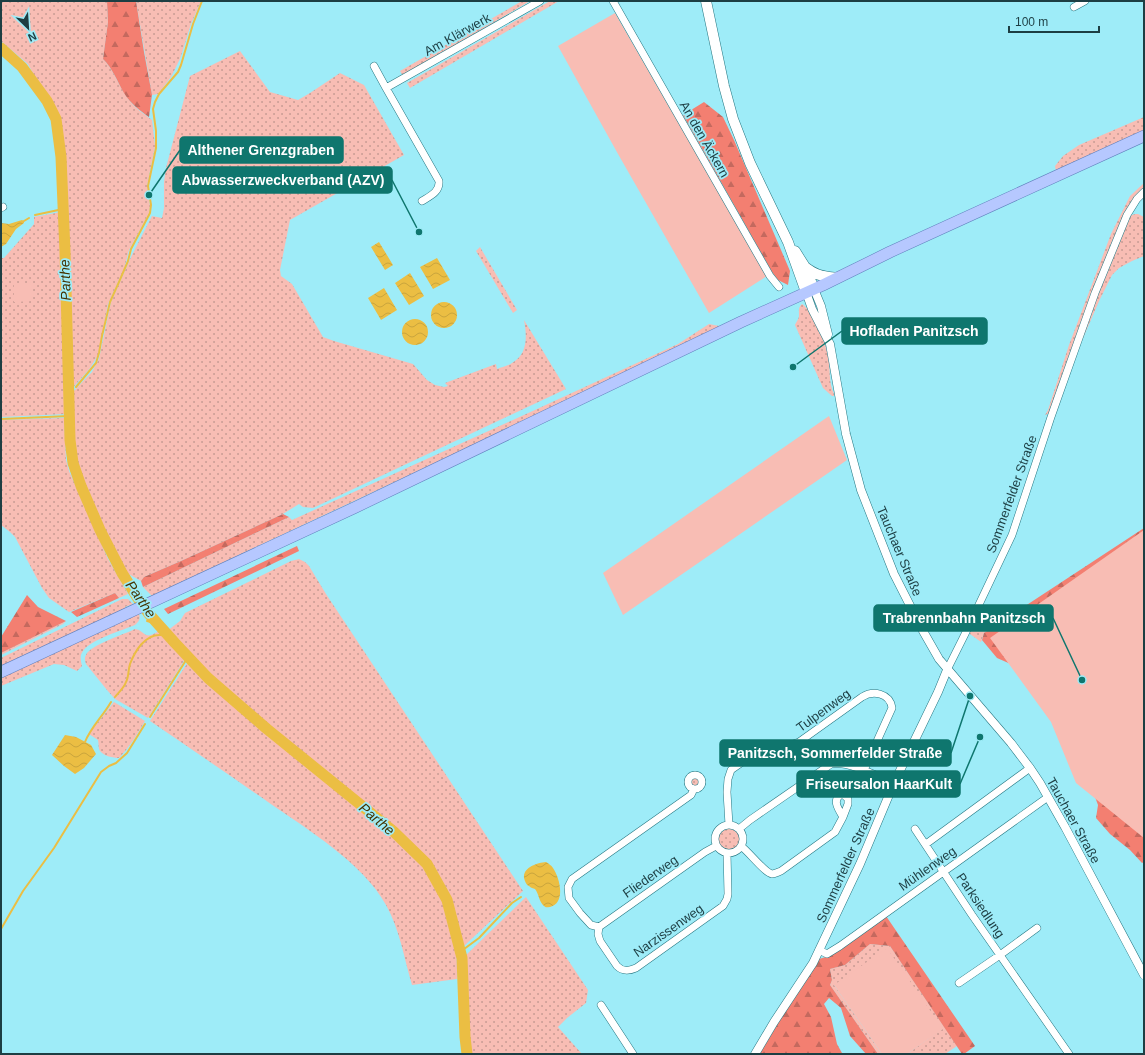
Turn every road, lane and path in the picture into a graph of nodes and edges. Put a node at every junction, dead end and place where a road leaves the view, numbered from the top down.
1 (540, 1) edge
2 (613, 1) edge
3 (706, 1) edge
4 (1085, 1) edge
5 (1074, 7) dead end
6 (374, 66) dead end
7 (386, 88) junction
8 (1144, 136) edge
9 (1144, 192) edge
10 (422, 201) dead end
11 (788, 242) junction
12 (805, 267) junction
13 (837, 278) junction
14 (779, 287) dead end
15 (810, 291) junction
16 (947, 670) junction
17 (1, 672) edge
18 (1030, 768) junction
19 (864, 770) junction
20 (894, 783) junction
21 (694, 789) dead end
22 (1048, 797) junction
23 (843, 817) dead end
24 (729, 825) junction
25 (739, 829) junction
26 (915, 829) dead end
27 (926, 844) junction
28 (716, 846) junction
29 (741, 846) junction
30 (727, 854) junction
31 (944, 872) junction
32 (599, 927) junction
33 (1037, 928) dead end
34 (819, 950) junction
35 (1000, 955) junction
36 (1144, 975) edge
37 (959, 983) dead end
38 (600, 1005) dead end
39 (633, 1054) edge
40 (755, 1054) edge
41 (1069, 1054) edge

1 - 7 street, Am Klärwerk
2 - 14 street, An den Äckern
3 - 11 main road
4 - 5 street
6 - 7 street
7 - 10 street
8 - 13 main road
9 - 16 street, Sommerfelder Straße
11 - 12 main road
11 - 15 main road
12 - 13 main road
12 - 15 main road
13 - 15 main road
15 - 16 street, Tauchaer Straße
15 - 17 main road
16 - 18 street, Tauchaer Straße
16 - 20 street, Sommerfelder Straße
18 - 22 street, Tauchaer Straße
18 - 27 street
19 - 20 street
19 - 24 street, Tulpenweg
19 - 25 street
20 - 34 street, Sommerfelder Straße
21 - 32 street
22 - 31 street, Mühlenweg
22 - 36 street, Tauchaer Straße
23 - 29 street
24 - 25 street
24 - 28 street
25 - 29 street
26 - 27 street, Parksiedlung
27 - 31 street, Parksiedlung
28 - 30 street
28 - 32 street, Fliederweg
29 - 30 street
30 - 32 street, Narzissenweg
31 - 34 street, Mühlenweg
31 - 35 street, Parksiedlung
33 - 35 street, Parksiedlung
34 - 40 street, Sommerfelder Straße
35 - 37 street, Parksiedlung
35 - 41 street, Parksiedlung
38 - 39 street

